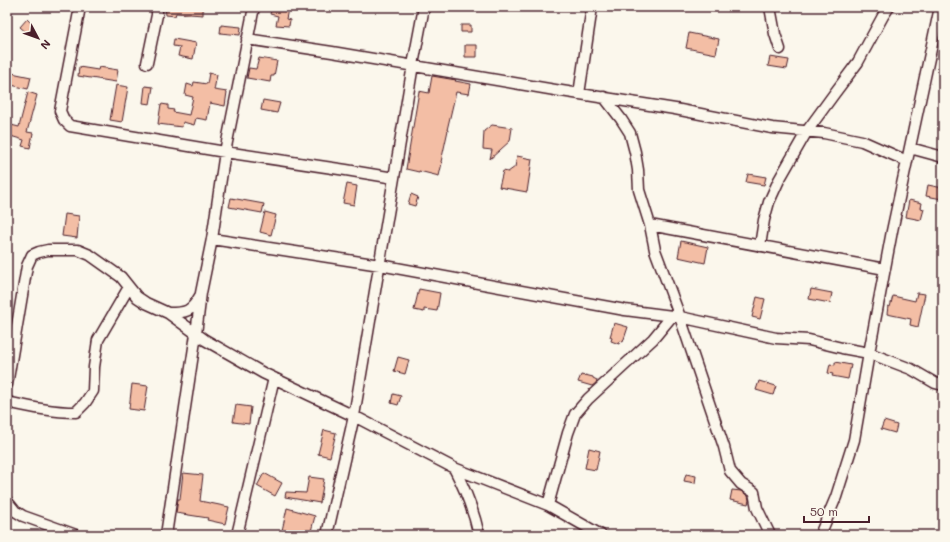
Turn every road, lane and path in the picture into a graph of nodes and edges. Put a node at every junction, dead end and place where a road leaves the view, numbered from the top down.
1 (80, 7) edge
2 (157, 7) edge
3 (254, 7) edge
4 (424, 7) edge
5 (592, 7) edge
6 (770, 7) edge
7 (889, 7) edge
8 (940, 7) edge
9 (247, 39) junction
10 (780, 49) dead end
11 (147, 63) dead end
12 (413, 66) junction
13 (579, 94) junction
14 (604, 97) junction
15 (807, 131) junction
16 (910, 148) junction
17 (225, 152) junction
18 (943, 157) edge
19 (907, 161) junction
20 (394, 178) junction
21 (650, 225) junction
22 (212, 239) junction
23 (760, 246) junction
24 (380, 265) junction
25 (885, 269) junction
26 (129, 287) junction
27 (201, 293) junction
28 (168, 313) junction
29 (676, 317) junction
30 (196, 334) junction
31 (869, 353) junction
32 (274, 378) junction
33 (7, 385) edge
34 (943, 385) edge
35 (7, 402) edge
36 (354, 416) junction
37 (454, 468) junction
38 (7, 501) edge
39 (548, 505) junction
40 (76, 535) edge
41 (166, 535) edge
42 (237, 535) edge
43 (327, 535) edge
44 (480, 535) edge
45 (601, 535) edge
46 (770, 535) edge
47 (820, 535) edge

1 - 17 street
2 - 11 street
3 - 9 street
4 - 12 street
5 - 13 street
6 - 10 street
7 - 15 street
8 - 16 street
9 - 12 street
9 - 17 street
12 - 13 street
12 - 20 street
13 - 14 street
14 - 15 street
14 - 21 street
15 - 19 street
15 - 23 street
16 - 18 street
16 - 19 street
17 - 20 street
17 - 22 street
19 - 25 street
20 - 24 street
21 - 23 street
21 - 29 street
22 - 24 street
22 - 27 street
23 - 25 street
24 - 29 street
24 - 36 street
25 - 31 street
26 - 28 street
26 - 33 street
26 - 35 street
27 - 28 street
27 - 30 street
28 - 30 street
29 - 31 street
29 - 39 street
29 - 46 street
30 - 32 street
30 - 41 street
31 - 34 street
31 - 47 street
32 - 36 street
32 - 42 street
36 - 37 street
36 - 43 street
37 - 39 street
37 - 44 street
38 - 40 street
39 - 45 street

